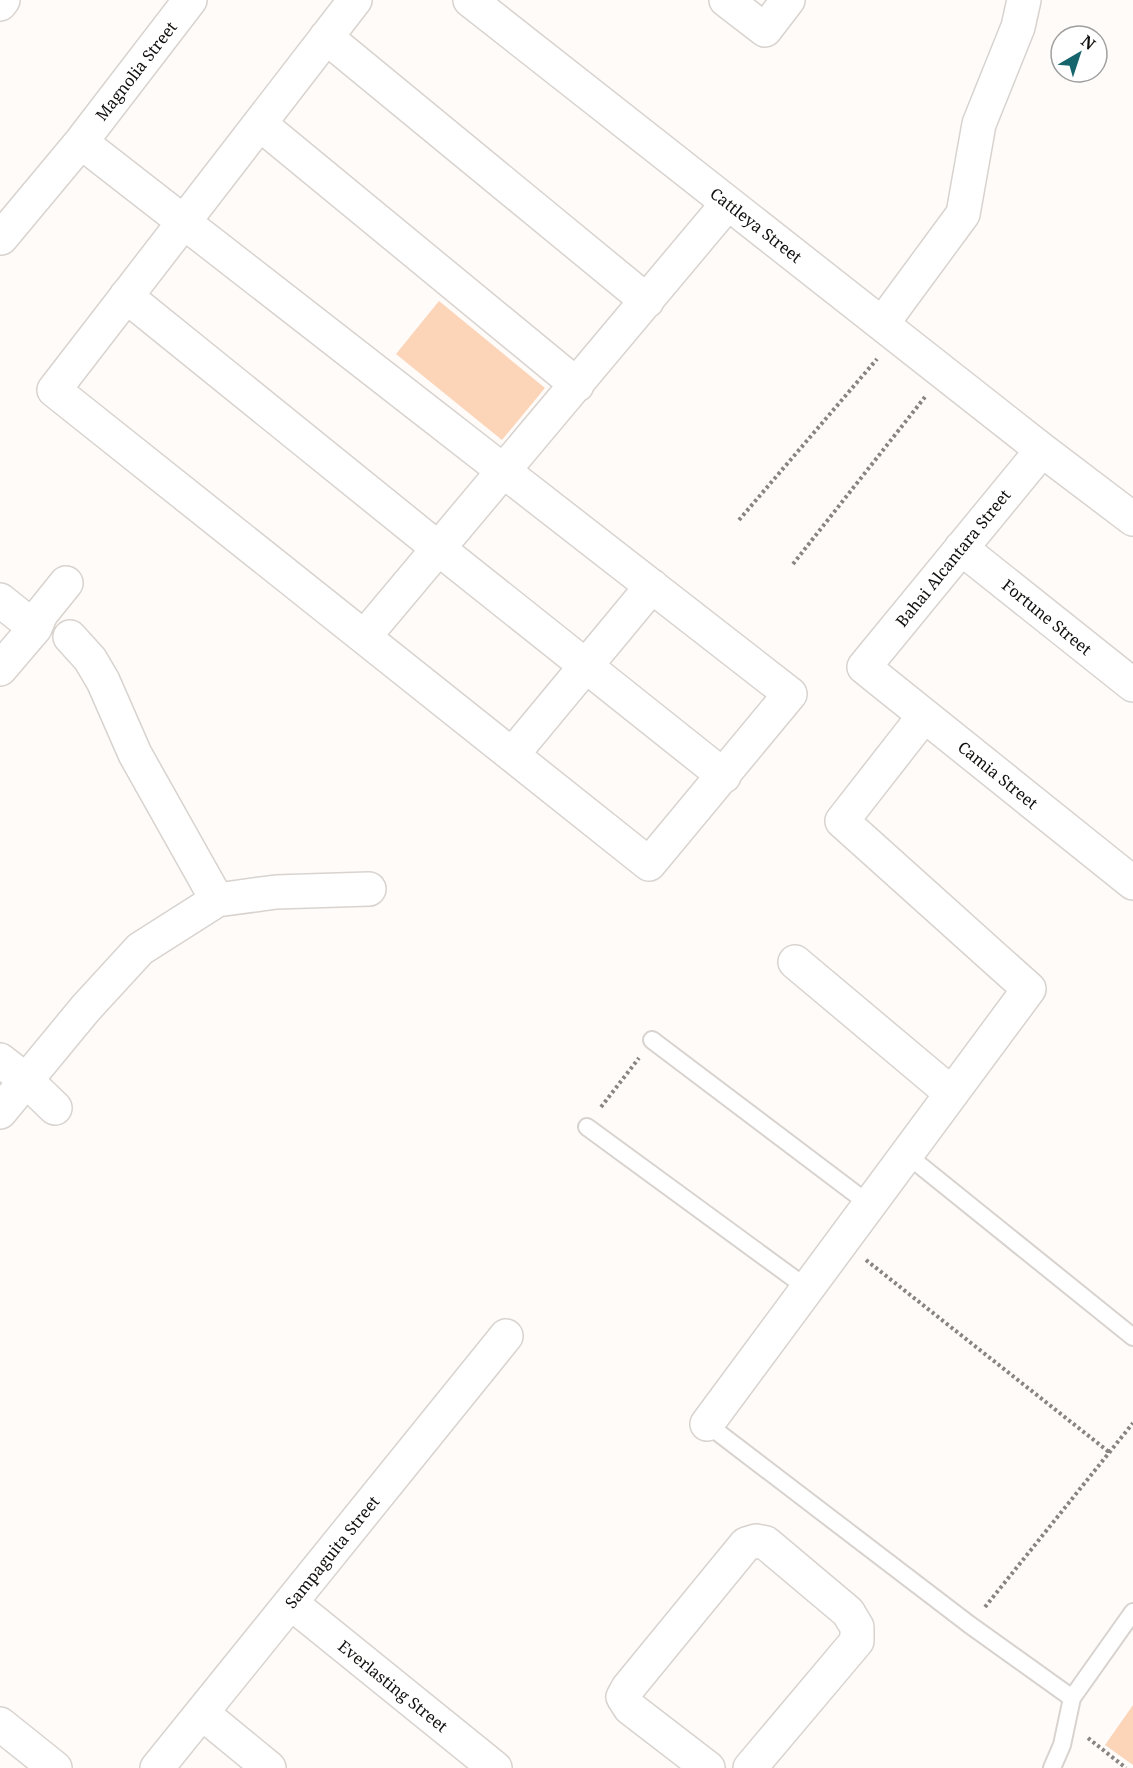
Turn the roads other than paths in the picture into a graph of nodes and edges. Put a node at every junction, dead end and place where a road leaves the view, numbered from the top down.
1 (3, 0) edge
2 (190, 0) edge
3 (355, 0) edge
4 (470, 0) edge
5 (726, 0) edge
6 (788, 0) edge
7 (1024, 0) edge
8 (0, 4) edge
9 (326, 37) junction
10 (260, 124) junction
11 (81, 142) junction
12 (728, 203) junction
13 (183, 222) junction
14 (1, 238) edge
15 (126, 296) junction
16 (646, 301) junction
17 (890, 330) junction
18 (577, 385) junction
19 (1042, 450) junction
20 (505, 471) junction
21 (1130, 510) edge
22 (961, 548) junction
23 (439, 549) junction
24 (66, 583) dead end
25 (652, 586) junction
26 (0, 600) edge
27 (35, 628) junction
28 (70, 637) dead end
29 (364, 637) junction
30 (586, 666) junction
31 (864, 667) joint
32 (0, 669) edge
33 (1133, 685) edge
34 (924, 716) junction
35 (512, 755) junction
36 (724, 776) junction
37 (1133, 883) edge
38 (369, 889) dead end
39 (217, 900) junction
40 (795, 962) dead end
41 (652, 1040) road end
42 (0, 1060) edge
43 (27, 1081) junction
44 (951, 1093) junction
45 (55, 1108) dead end
46 (0, 1112) edge
47 (586, 1127) road end
48 (906, 1154) junction
49 (869, 1204) junction
50 (807, 1288) junction
51 (506, 1336) dead end
52 (1133, 1337) edge
53 (707, 1424) joint
54 (291, 1603) junction
55 (1133, 1612) edge
56 (1072, 1698) junction
57 (202, 1713) junction
58 (0, 1724) edge
59 (55, 1768) edge
60 (157, 1768) edge
61 (269, 1768) edge
62 (495, 1768) edge
63 (708, 1768) edge
64 (750, 1768) edge
65 (1052, 1768) edge

1 - 8 street
2 - 11 street, Magnolia Street
3 - 9 street
4 - 12 street, Cattleya Street
5 - 6 street
7 - 17 street
9 - 10 street
9 - 16 street
10 - 13 street
10 - 18 street
11 - 13 street
11 - 14 street, Magnolia Street
12 - 16 street
12 - 17 street, Cattleya Street
13 - 15 street
13 - 20 street
15 - 23 street
15 - 29 street
16 - 18 street
17 - 19 street, Cattleya Street
18 - 20 street
19 - 21 street, Cattleya Street
19 - 22 street, Bahai Alcantara Street
20 - 23 street
20 - 25 street
22 - 31 street, Bahai Alcantara Street
22 - 33 street, Fortune Street
23 - 29 street
23 - 30 street
24 - 27 street
25 - 30 street
25 - 36 street
26 - 27 street
27 - 32 street
28 - 39 street
29 - 35 street
30 - 35 street
30 - 36 street
31 - 34 street, Camia Street
34 - 37 street, Camia Street
34 - 44 street
35 - 36 street
38 - 39 street
39 - 43 street
40 - 44 street
41 - 49 lane
42 - 43 street
43 - 45 street
43 - 46 street
44 - 48 street
47 - 50 lane
48 - 49 street
48 - 52 lane
49 - 50 street
50 - 53 street
51 - 54 street, Sampaguita Street
53 - 56 lane
54 - 57 street, Sampaguita Street
54 - 62 street, Everlasting Street
55 - 56 lane
56 - 65 lane
57 - 60 street, Sampaguita Street
57 - 61 street
58 - 59 street
63 - 64 street

